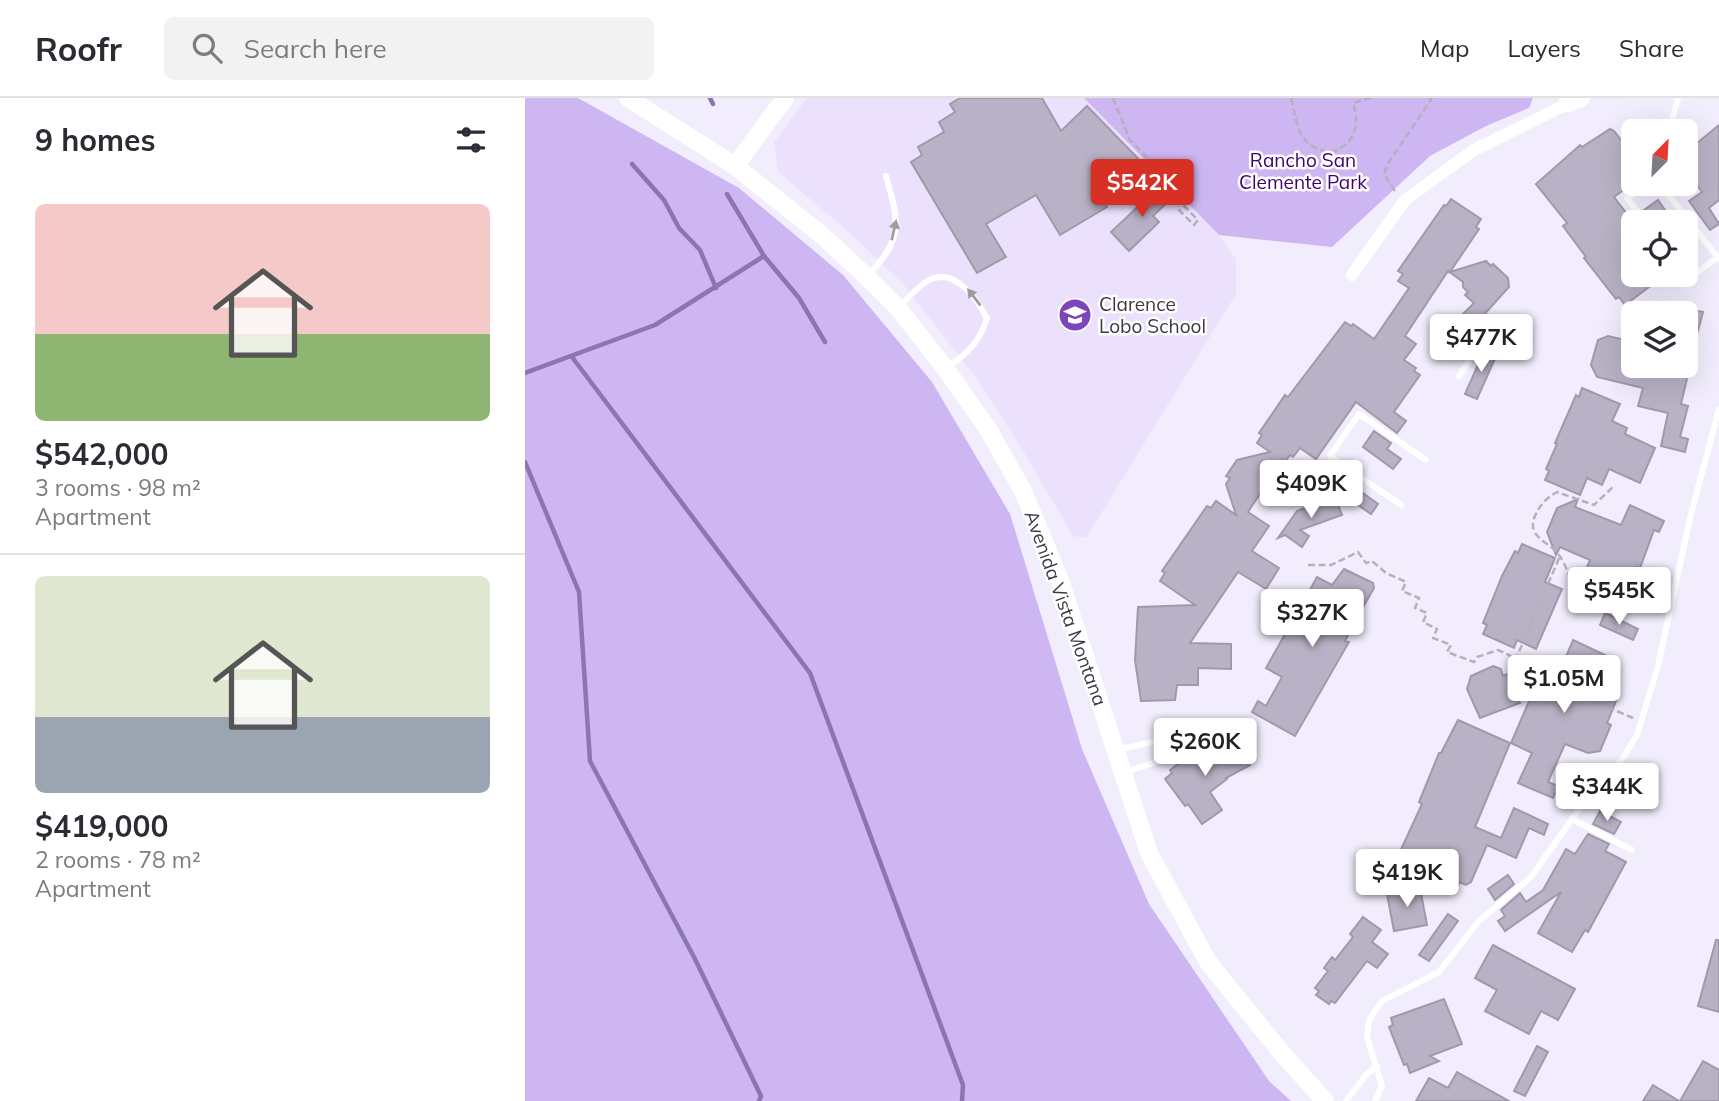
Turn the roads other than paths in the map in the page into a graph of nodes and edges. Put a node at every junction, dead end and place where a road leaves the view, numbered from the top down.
1 (628, 98) edge
2 (785, 98) edge
3 (1678, 98) edge
4 (1573, 100) edge
5 (1673, 119) edge
6 (735, 166) junction
7 (886, 176) dead end
8 (1630, 196) edge
9 (1670, 196) edge
10 (1636, 210) edge
11 (1719, 257) edge
12 (1698, 272) edge
13 (1352, 275) dead end
14 (867, 277) junction
15 (898, 309) junction
16 (1437, 349) dead end
17 (945, 368) junction
18 (1459, 376) dead end
19 (1719, 409) edge
20 (1426, 460) dead end
21 (1401, 505) dead end
22 (1115, 750) junction
23 (1122, 774) junction
24 (1572, 819) junction
25 (1632, 850) dead end
26 (1377, 1066) junction
27 (1325, 1101) edge
28 (1346, 1101) edge
29 (1375, 1101) edge

1 - 6 street, Avenida Vista Montana
2 - 6 street
3 - 5 lane
4 - 13 street
6 - 14 street, Avenida Vista Montana
14 -> 7 lane
8 - 10 lane
9 - 11 lane
11 - 12 lane
14 - 15 street, Avenida Vista Montana
15 - 17 street, Avenida Vista Montana
17 -> 15 lane
16 - 18 lane
17 - 22 street, Avenida Vista Montana
19 - 24 lane
20 - 21 lane
22 - 23 street, Avenida Vista Montana
22 - 23 lane
23 - 27 street, Avenida Vista Montana
24 - 25 lane
24 - 26 lane
26 - 28 lane
26 - 29 lane

